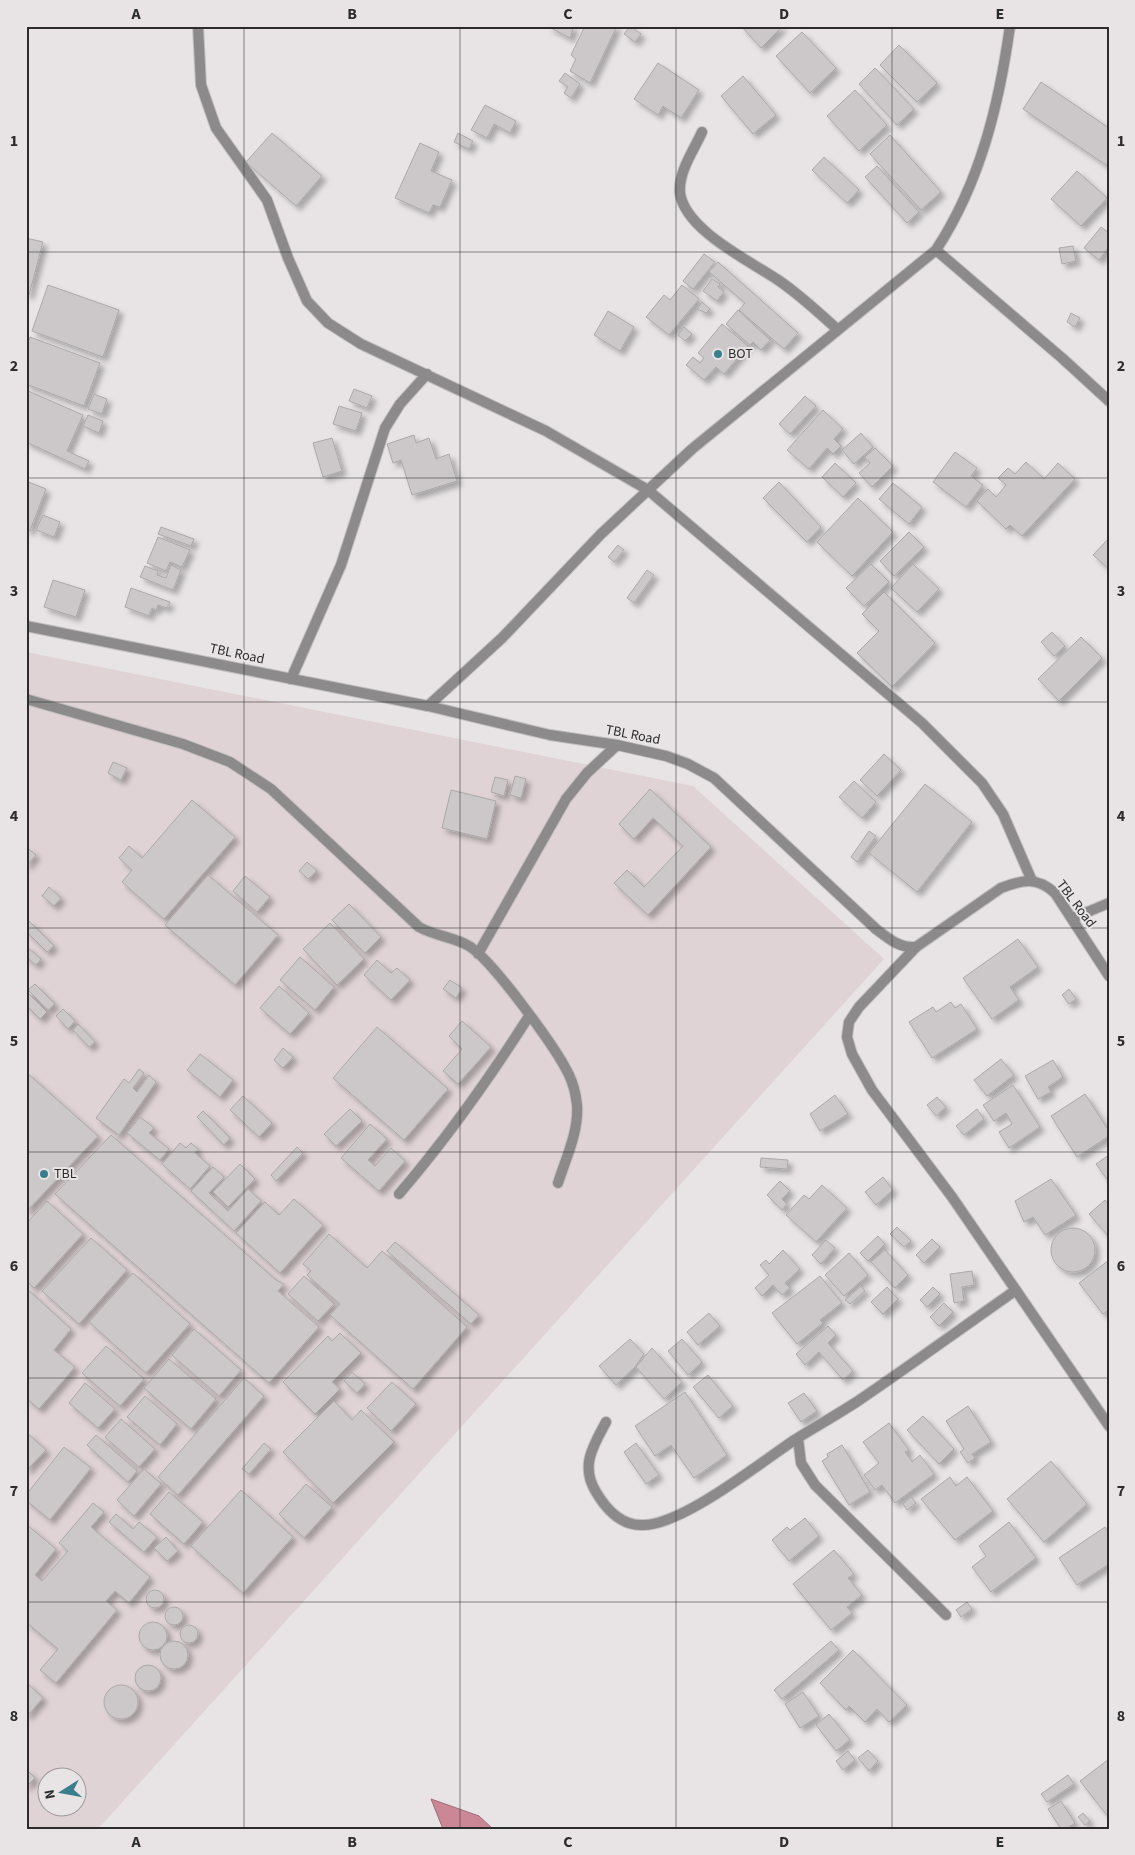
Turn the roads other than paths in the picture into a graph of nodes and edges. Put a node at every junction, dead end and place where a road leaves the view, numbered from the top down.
1 (198, 26) edge
2 (1010, 26) edge
3 (702, 132) dead end
4 (936, 250) junction
5 (837, 329) junction
6 (427, 374) junction
7 (1109, 401) edge
8 (648, 490) junction
9 (26, 626) edge
10 (291, 679) junction
11 (26, 699) edge
12 (428, 706) junction
13 (617, 744) junction
14 (1032, 881) junction
15 (1109, 903) edge
16 (1073, 918) junction
17 (916, 947) junction
18 (478, 954) junction
19 (1109, 976) edge
20 (529, 1016) junction
21 (558, 1183) dead end
22 (399, 1194) dead end
23 (1016, 1290) junction
24 (606, 1422) dead end
25 (1109, 1426) edge
26 (798, 1438) junction
27 (946, 1615) dead end

1 - 6 street
2 - 4 street
3 - 5 street
4 - 5 street
4 - 7 street
5 - 8 street
6 - 8 street
6 - 10 street
8 - 12 street
8 - 14 street
9 - 10 street, TBL Road
10 - 12 street, TBL Road
11 - 18 street
12 - 13 street, TBL Road
13 - 17 street, TBL Road
13 - 18 street
14 - 16 street, TBL Road
14 - 17 street
15 - 16 street
16 - 19 street, TBL Road
17 - 23 street
18 - 20 street
20 - 21 street
20 - 22 street
23 - 25 street
23 - 26 street
24 - 26 street
26 - 27 street

